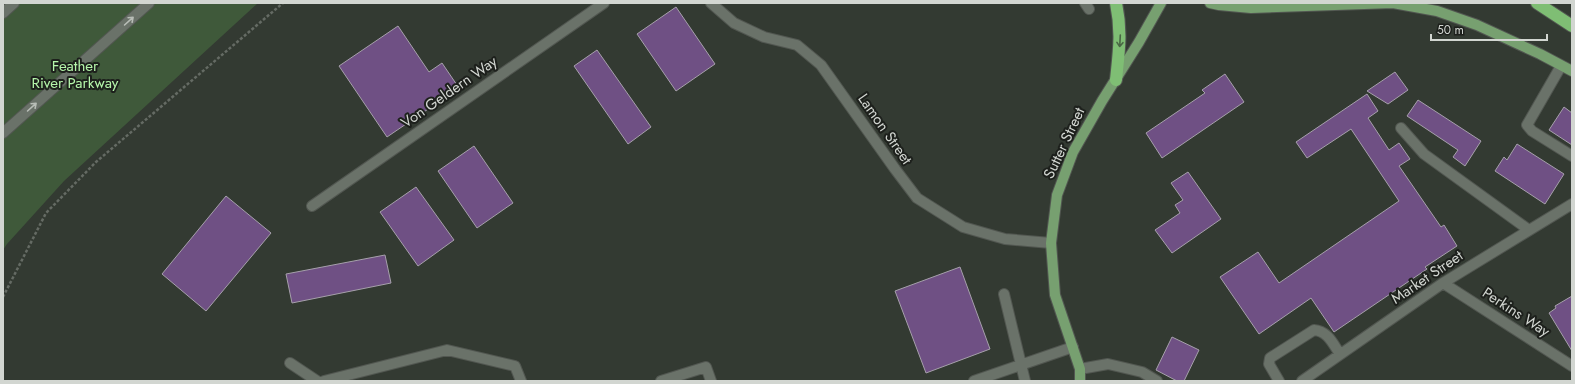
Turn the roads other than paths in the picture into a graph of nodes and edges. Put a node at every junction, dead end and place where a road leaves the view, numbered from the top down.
1 (14, 3) edge
2 (149, 3) edge
3 (604, 3) edge
4 (711, 3) edge
5 (1116, 3) edge
6 (1161, 3) edge
7 (1210, 3) edge
8 (1537, 3) edge
9 (3, 13) edge
10 (1572, 26) edge
11 (1561, 66) junction
12 (1572, 71) edge
13 (1116, 80) junction
14 (1401, 128) dead end
15 (3, 133) edge
16 (1572, 156) edge
17 (1572, 204) edge
18 (312, 206) dead end
19 (1529, 230) junction
20 (1051, 243) junction
21 (1443, 283) junction
22 (1004, 294) dead end
23 (1073, 348) junction
24 (1340, 354) junction
25 (290, 363) dead end
26 (1020, 365) junction
27 (1572, 366) edge
28 (1080, 369) junction
29 (317, 381) edge
30 (324, 381) edge
31 (521, 381) edge
32 (661, 381) edge
33 (711, 381) edge
34 (974, 381) edge
35 (1025, 381) edge
36 (1080, 381) edge
37 (1157, 381) edge
38 (1279, 381) edge
39 (1302, 381) edge

1 - 9 street
15 -> 2 street
3 - 18 street, Von Geldern Way
4 - 20 street, Lamon Street
5 -> 13 highway
6 - 13 main road, Sutter Street
7 - 11 main road
8 - 10 highway
11 - 12 main road
11 - 16 street
13 - 20 main road, Sutter Street
14 - 19 street
17 - 19 street, Market Street
19 - 21 street, Market Street
20 - 23 main road, Sutter Street
21 - 24 street, Market Street
21 - 27 street, Perkins Way
22 - 26 street
23 - 26 street
23 - 28 main road, Sutter Street
24 - 38 street
24 - 39 street, Market Street
25 - 29 street
26 - 34 street
26 - 35 street
28 - 36 main road, Sutter Street
28 - 37 street
30 - 31 street
32 - 33 street

